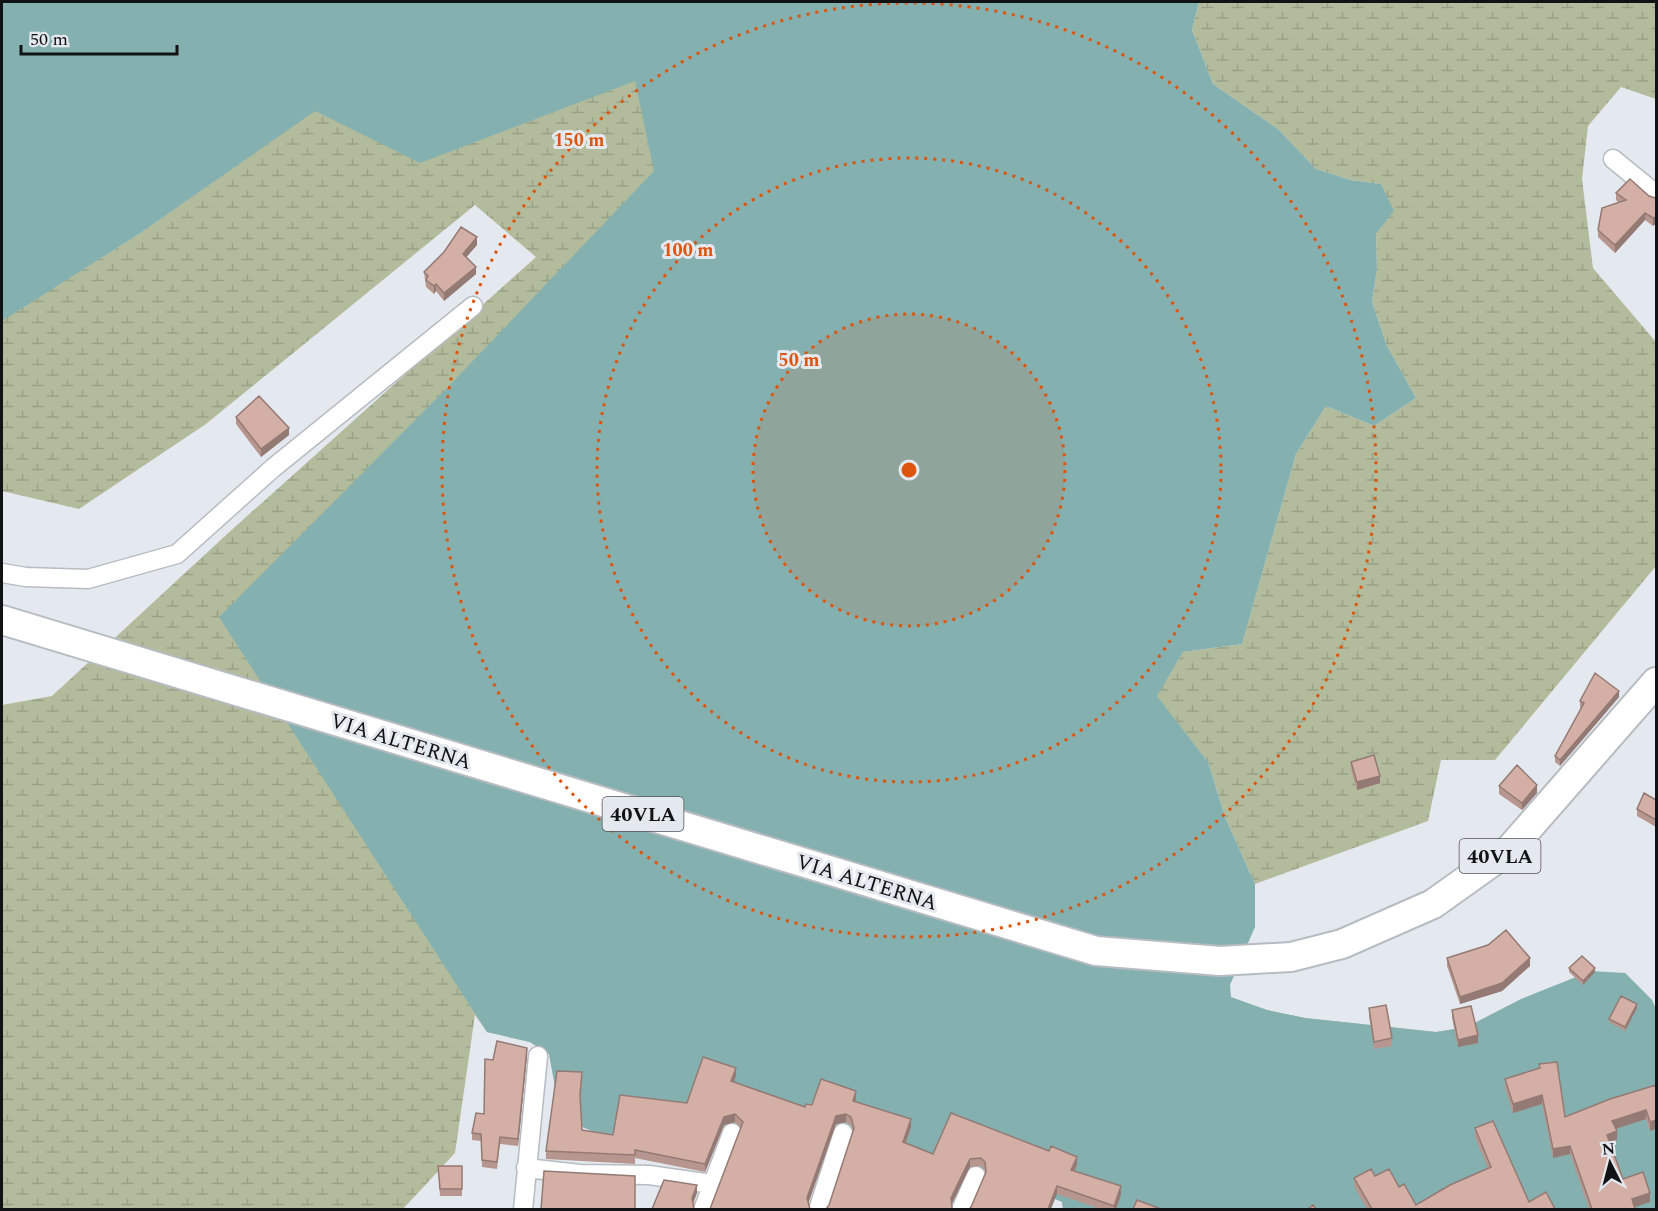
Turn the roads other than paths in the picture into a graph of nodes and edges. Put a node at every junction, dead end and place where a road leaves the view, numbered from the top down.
1 (1613, 159) dead end
2 (1656, 194) edge
3 (473, 306) dead end
4 (2, 573) edge
5 (2, 620) edge
6 (1656, 682) edge
7 (538, 1056) dead end
8 (732, 1133) dead end
9 (843, 1133) dead end
10 (526, 1168) junction
11 (976, 1176) dead end
12 (712, 1184) junction
13 (524, 1209) edge
14 (703, 1209) edge
15 (818, 1209) edge
16 (961, 1209) edge

1 - 2 street
3 - 4 street
5 - 6 main road, VIA ALTERNA / 40VLA
7 - 10 street
8 - 12 street
9 - 15 street
10 - 12 street
10 - 13 street
11 - 16 street
12 - 14 street

